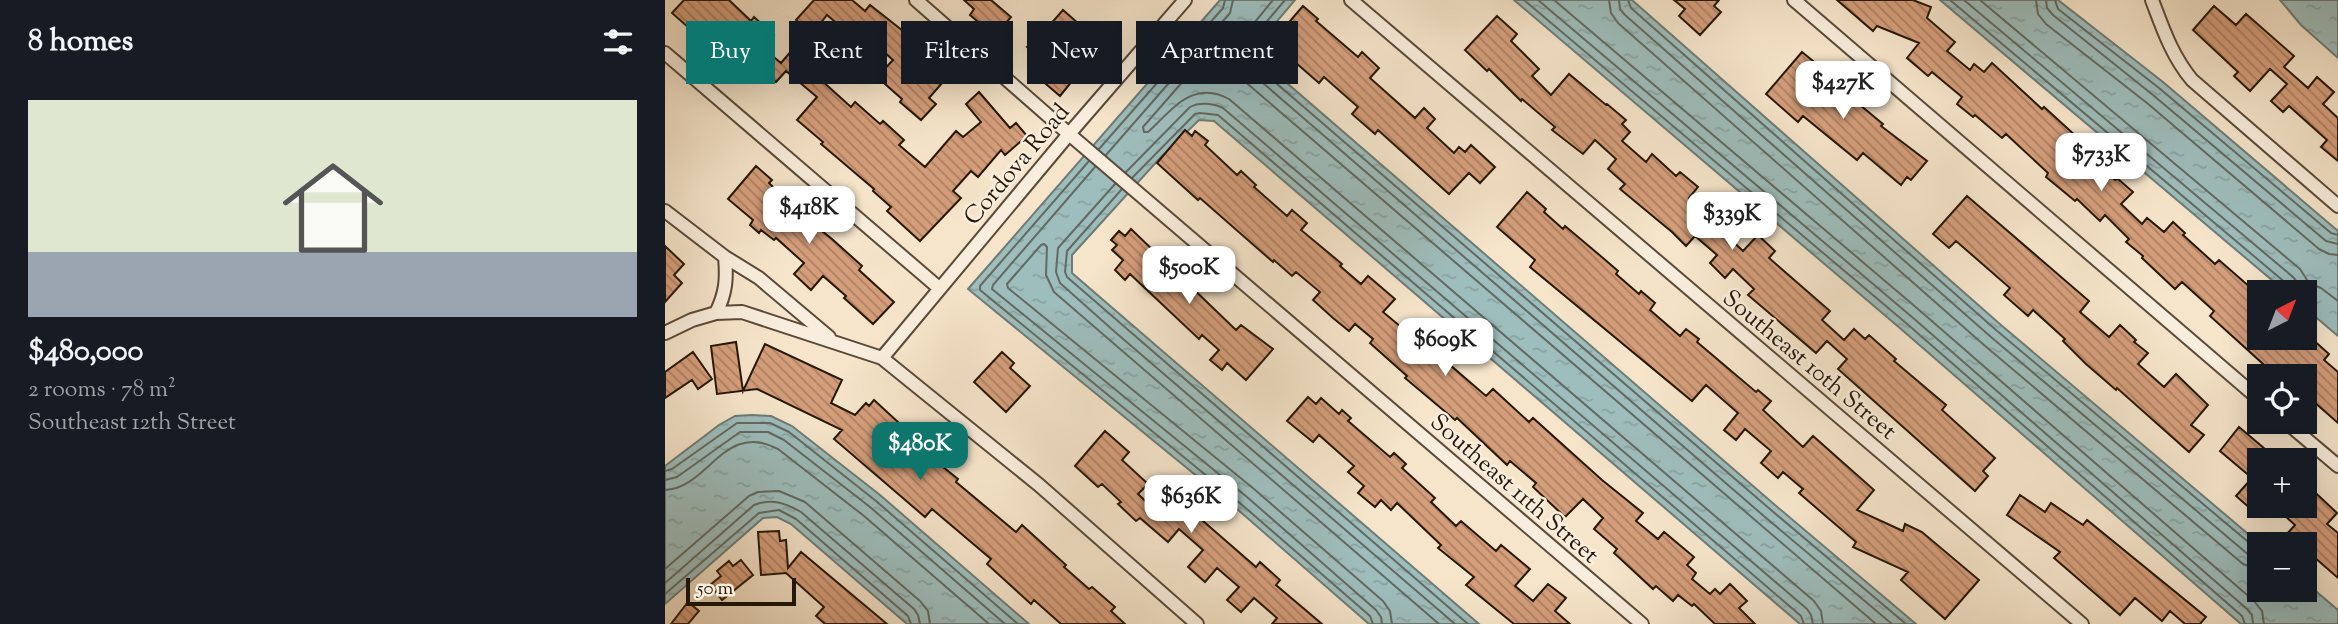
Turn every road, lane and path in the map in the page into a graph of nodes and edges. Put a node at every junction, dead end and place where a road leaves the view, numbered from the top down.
1 (1185, 0) edge
2 (1352, 0) edge
3 (1794, 0) edge
4 (2152, 0) edge
5 (918, 1) edge
6 (665, 53) edge
7 (1069, 134) junction
8 (2338, 206) edge
9 (665, 211) edge
10 (725, 257) junction
11 (939, 288) junction
12 (716, 313) junction
13 (665, 333) edge
14 (835, 342) junction
15 (882, 358) junction
16 (2247, 389) edge
17 (2300, 434) edge
18 (2338, 466) edge
19 (1197, 624) edge
20 (1642, 624) edge
21 (2082, 624) edge

1 - 7 street, Cordova Road
2 - 21 street, Southeast 10th Street
3 - 16 street
4 - 8 street
5 - 7 street, Southeast 11th Street
6 - 11 street
7 - 11 street, Cordova Road
7 - 20 street, Southeast 11th Street
9 - 10 street
10 - 12 street
10 - 14 street
11 - 15 street, Cordova Road
12 - 13 street
12 - 14 street
14 - 15 street
15 - 19 street
17 - 18 street

